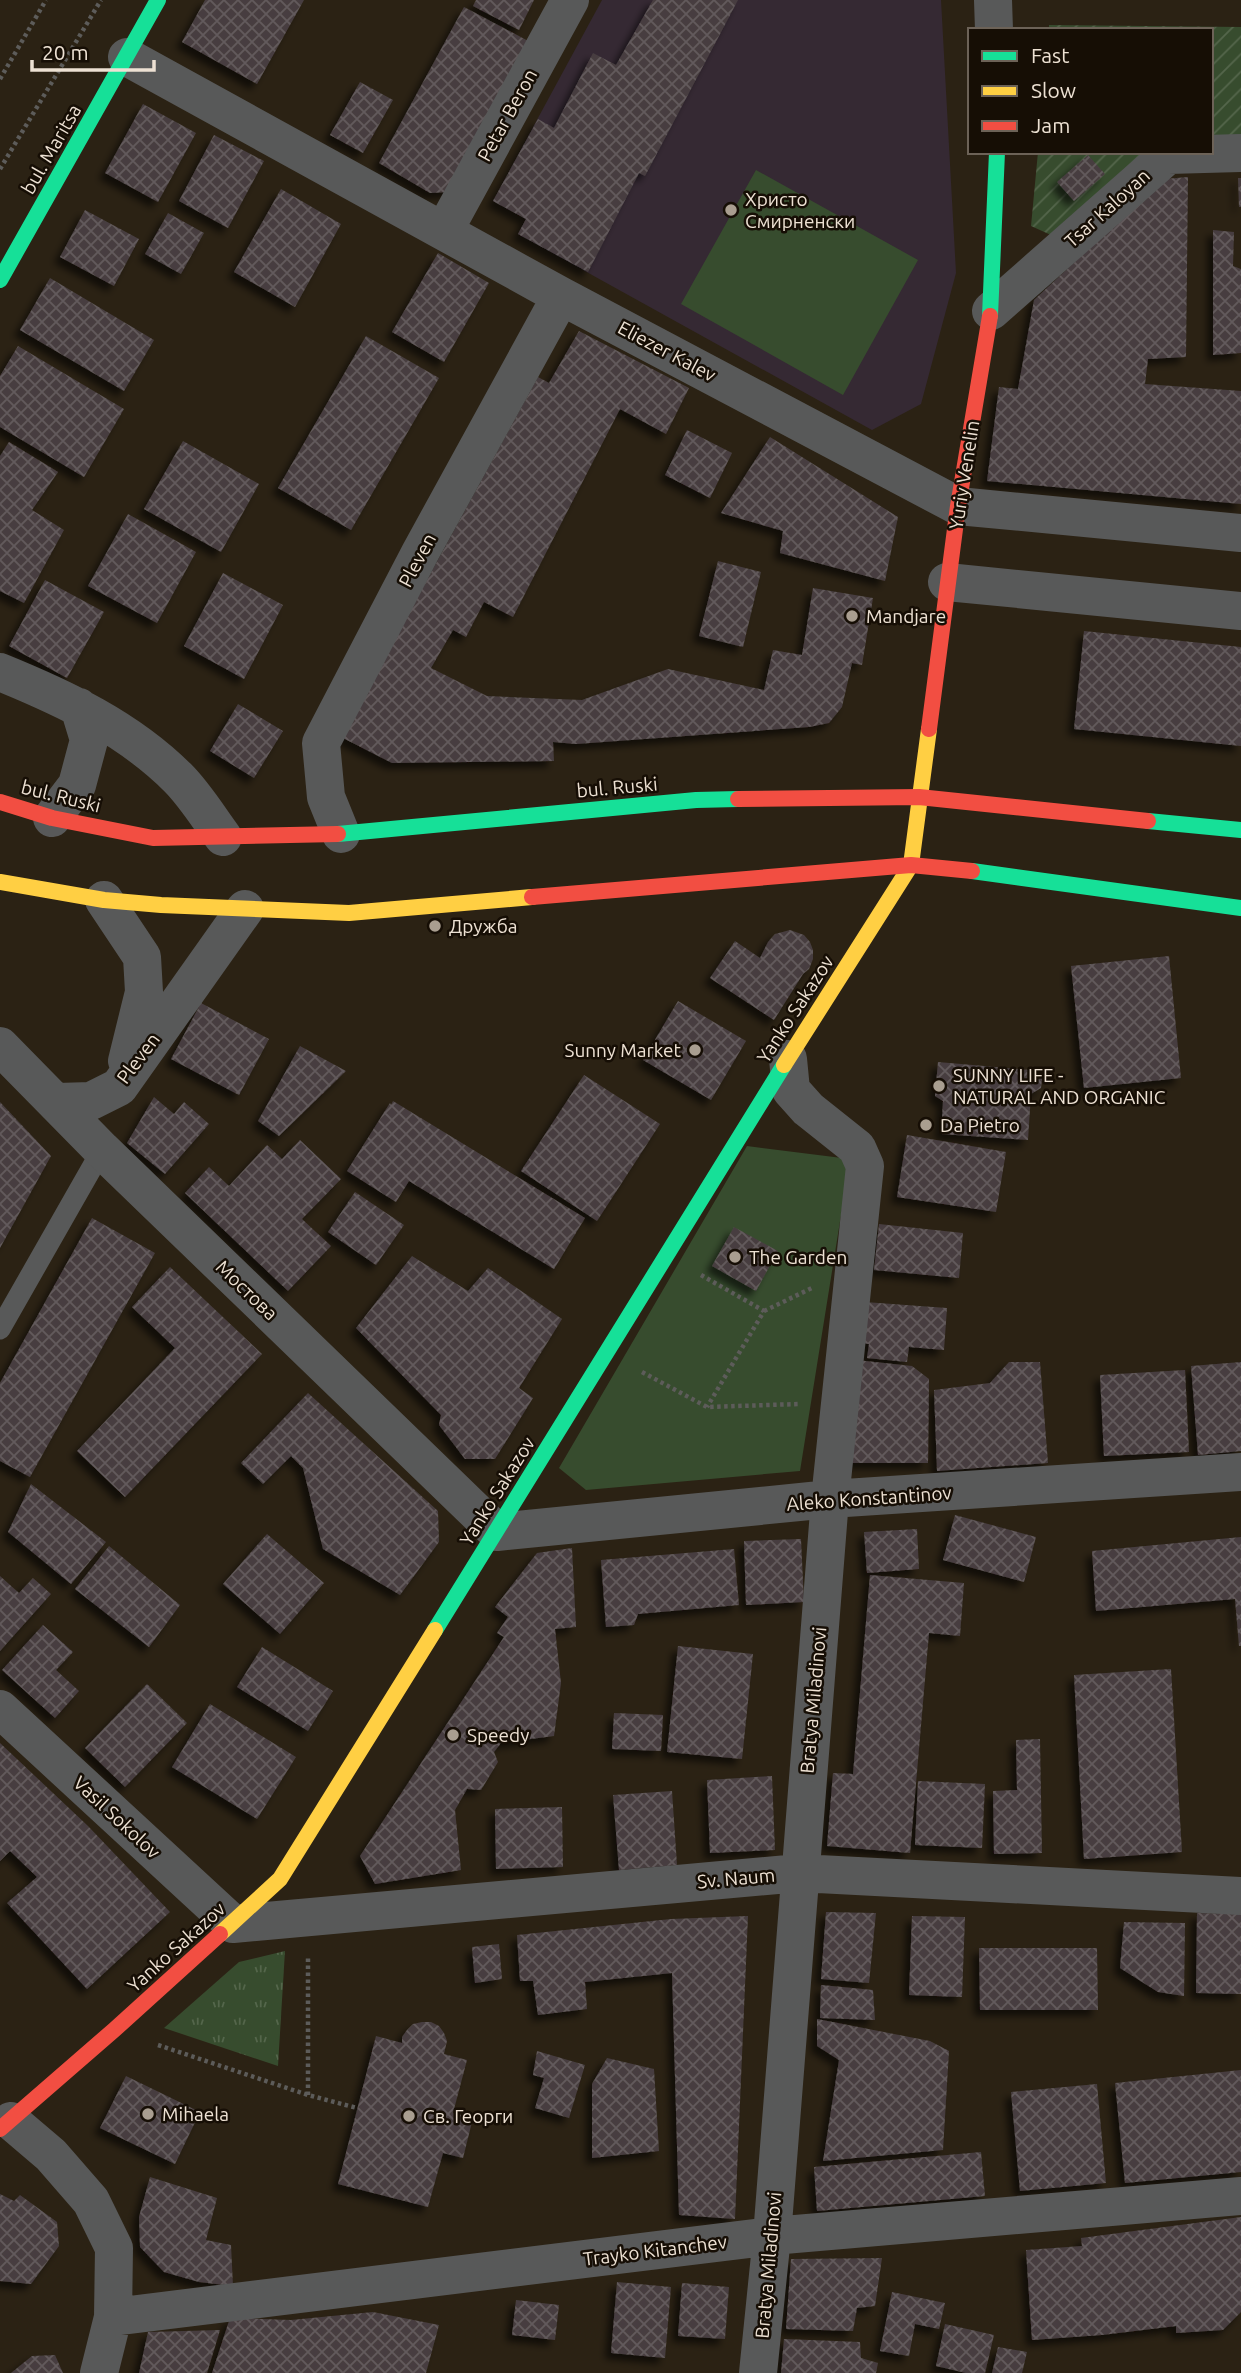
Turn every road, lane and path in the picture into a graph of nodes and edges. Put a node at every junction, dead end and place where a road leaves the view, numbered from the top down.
1 (46, 0) edge
2 (101, 0) edge
3 (158, 0) edge
4 (570, 0) edge
5 (993, 0) edge
6 (994, 28) edge
7 (127, 57) junction
8 (0, 79) edge
9 (1241, 153) edge
10 (996, 154) edge
11 (1204, 154) edge
12 (1213, 154) edge
13 (0, 169) edge
14 (444, 231) junction
15 (0, 281) edge
16 (561, 296) junction
17 (991, 311) junction
18 (958, 506) junction
19 (1241, 533) edge
20 (947, 582) junction
21 (1241, 611) edge
22 (0, 672) edge
23 (79, 707) junction
24 (919, 797) junction
25 (0, 802) edge
26 (52, 818) junction
27 (1241, 830) edge
28 (341, 834) junction
29 (223, 837) junction
30 (911, 865) junction
31 (0, 882) edge
32 (104, 900) junction
33 (1241, 908) edge
34 (245, 909) junction
35 (0, 1046) edge
36 (788, 1059) junction
37 (119, 1087) junction
38 (57, 1102) junction
39 (102, 1150) junction
40 (666, 1255) junction
41 (0, 1329) edge
42 (607, 1354) junction
43 (840, 1403) junction
44 (707, 1408) junction
45 (1241, 1472) edge
46 (830, 1499) junction
47 (497, 1532) junction
48 (0, 1709) edge
49 (799, 1873) junction
50 (1241, 1896) edge
51 (307, 1917) junction
52 (233, 1924) junction
53 (114, 2030) junction
54 (308, 2095) junction
55 (357, 2108) dead end
56 (6, 2125) edge
57 (1241, 2196) edge
58 (772, 2236) junction
59 (113, 2317) junction
60 (99, 2373) edge
61 (758, 2373) edge

1 - 8 path
2 - 13 path
3 - 7 street, bul. Maritsa
4 - 14 street, Petar Beron
5 - 6 street
7 - 14 street, Eliezer Kalev
7 - 15 street, bul. Maritsa
9 - 12 street, Tsar Kaloyan
10 - 17 street, Yuriy Venelin
11 - 17 street, Tsar Kaloyan
14 - 16 street, Eliezer Kalev
16 - 18 street, Eliezer Kalev
16 - 28 street, Pleven
17 - 18 street, Yuriy Venelin
18 - 19 street, Eliezer Kalev
18 - 20 street, Yuriy Venelin
20 - 21 street
20 - 24 street, Yuriy Venelin
22 - 23 street
23 - 26 street
23 - 29 street
24 - 27 street, bul. Ruski
24 - 28 street, bul. Ruski
24 - 30 street, Yanko Sakazov
25 - 26 street, bul. Ruski
26 - 29 street, bul. Ruski
28 - 29 street, bul. Ruski
30 - 33 street
30 - 34 street
30 - 36 street, Yanko Sakazov
31 - 32 street
32 - 34 street
32 - 37 street
34 - 37 street, Pleven
35 - 38 street, Мостова
36 - 40 street, Yanko Sakazov
36 - 43 street, Bratya Miladinovi
37 - 38 street, Pleven
38 - 39 street, Мостова
39 - 41 lane
39 - 47 street, Мостова
40 - 42 street, Yanko Sakazov
40 - 44 path
42 - 44 path
42 - 47 street, Yanko Sakazov
43 - 44 path
43 - 46 street, Bratya Miladinovi
45 - 46 street, Aleko Konstantinov
46 - 47 street, Aleko Konstantinov
46 - 49 street, Bratya Miladinovi
47 - 52 street, Yanko Sakazov
48 - 52 street, Vasil Sokolov
49 - 50 street, Sv. Naum
49 - 51 street, Sv. Naum
49 - 58 street, Bratya Miladinovi
51 - 52 street, Sv. Naum
51 - 54 path
52 - 53 street, Yanko Sakazov
53 - 54 path
53 - 56 street, Yanko Sakazov
54 - 55 path
56 - 59 street
57 - 58 street, Trayko Kitanchev
58 - 59 street, Trayko Kitanchev
58 - 61 street, Bratya Miladinovi
59 - 60 street

